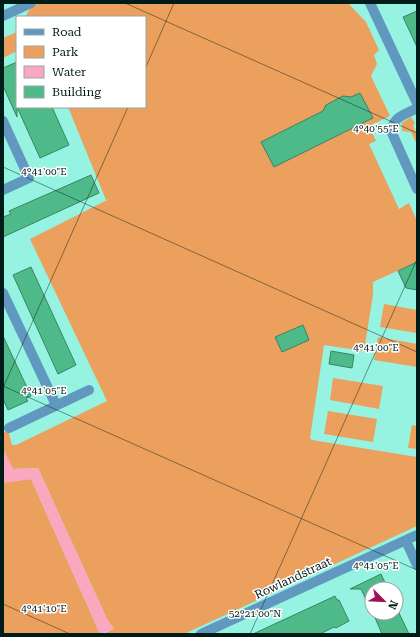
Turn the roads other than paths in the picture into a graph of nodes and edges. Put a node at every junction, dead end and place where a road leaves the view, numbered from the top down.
1 (31, 3) edge
2 (370, 3) edge
3 (3, 16) edge
4 (417, 103) edge
5 (417, 108) edge
6 (3, 121) edge
7 (417, 189) edge
8 (3, 190) edge
9 (3, 292) edge
10 (88, 390) dead end
11 (56, 405) junction
12 (8, 428) dead end
13 (417, 536) edge
14 (406, 541) junction
15 (417, 564) edge
16 (201, 634) edge

1 - 3 street
2 - 4 street
5 - 7 street
6 - 8 street
9 - 11 street
10 - 11 street
11 - 12 street
13 - 14 street, Rowlandstraat
14 - 15 street
14 - 16 street, Rowlandstraat

